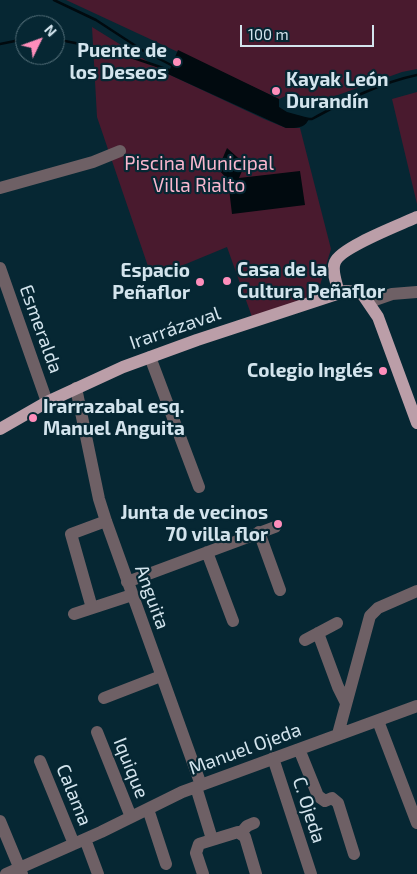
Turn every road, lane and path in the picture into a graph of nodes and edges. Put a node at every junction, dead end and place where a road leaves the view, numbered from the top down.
1 (120, 151) dead end
2 (0, 188) edge
3 (417, 217) edge
4 (0, 268) edge
5 (417, 292) edge
6 (339, 293) junction
7 (369, 302) junction
8 (150, 357) junction
9 (76, 388) junction
10 (47, 402) junction
11 (417, 422) edge
12 (0, 429) edge
13 (198, 487) dead end
14 (107, 525) junction
15 (274, 527) dead end
16 (260, 532) junction
17 (207, 552) junction
18 (127, 582) junction
19 (280, 590) dead end
20 (417, 591) edge
21 (132, 595) junction
22 (92, 608) junction
23 (74, 614) dead end
24 (233, 622) dead end
25 (337, 623) dead end
26 (318, 633) junction
27 (305, 640) dead end
28 (161, 676) junction
29 (104, 698) dead end
30 (346, 703) junction
31 (417, 706) edge
32 (378, 720) junction
33 (97, 732) dead end
34 (338, 734) junction
35 (299, 749) junction
36 (273, 758) junction
37 (40, 760) dead end
38 (199, 786) junction
39 (148, 809) junction
40 (131, 817) junction
41 (0, 821) edge
42 (254, 823) dead end
43 (417, 823) edge
44 (241, 833) junction
45 (212, 839) junction
46 (79, 842) junction
47 (354, 854) dead end
48 (166, 864) dead end
49 (20, 871) edge
50 (6, 874) edge
51 (98, 874) edge
52 (203, 874) edge
53 (256, 874) edge
54 (311, 874) edge

1 - 2 street
3 - 6 main road
4 - 10 street, Esmeralda
5 - 7 street
6 - 7 main road, Irarrázaval
6 - 8 main road, Irarrázaval
7 - 11 main road
8 - 9 main road, Irarrázaval
8 - 13 street
9 - 10 main road, Irarrázaval
9 - 14 street, Anguita
10 - 12 main road, Irarrázaval
14 - 18 street, Anguita
14 - 22 street
15 - 16 street
16 - 17 street
16 - 19 street
17 - 18 street
17 - 24 street
18 - 21 street, Anguita
20 - 30 street
21 - 22 street
21 - 28 street, Anguita
22 - 23 street
25 - 26 street
26 - 27 street
26 - 30 street
28 - 29 street
28 - 38 street, Anguita
30 - 34 street
31 - 32 street, Manuel Ojeda
32 - 34 street, Manuel Ojeda
32 - 43 street
33 - 40 street, Iquique
34 - 35 street, Manuel Ojeda
35 - 36 street, Manuel Ojeda
35 - 47 street
36 - 38 street, Manuel Ojeda
36 - 54 street, C. Ojeda
37 - 46 street, Calama
38 - 39 street, Manuel Ojeda
38 - 45 street, Anguita
39 - 40 street, Manuel Ojeda
39 - 48 street
40 - 46 street, Manuel Ojeda
41 - 49 street
42 - 44 street
44 - 45 street
44 - 53 street
45 - 52 street
46 - 49 street, Manuel Ojeda
46 - 51 street, Calama
49 - 50 street, Manuel Ojeda

